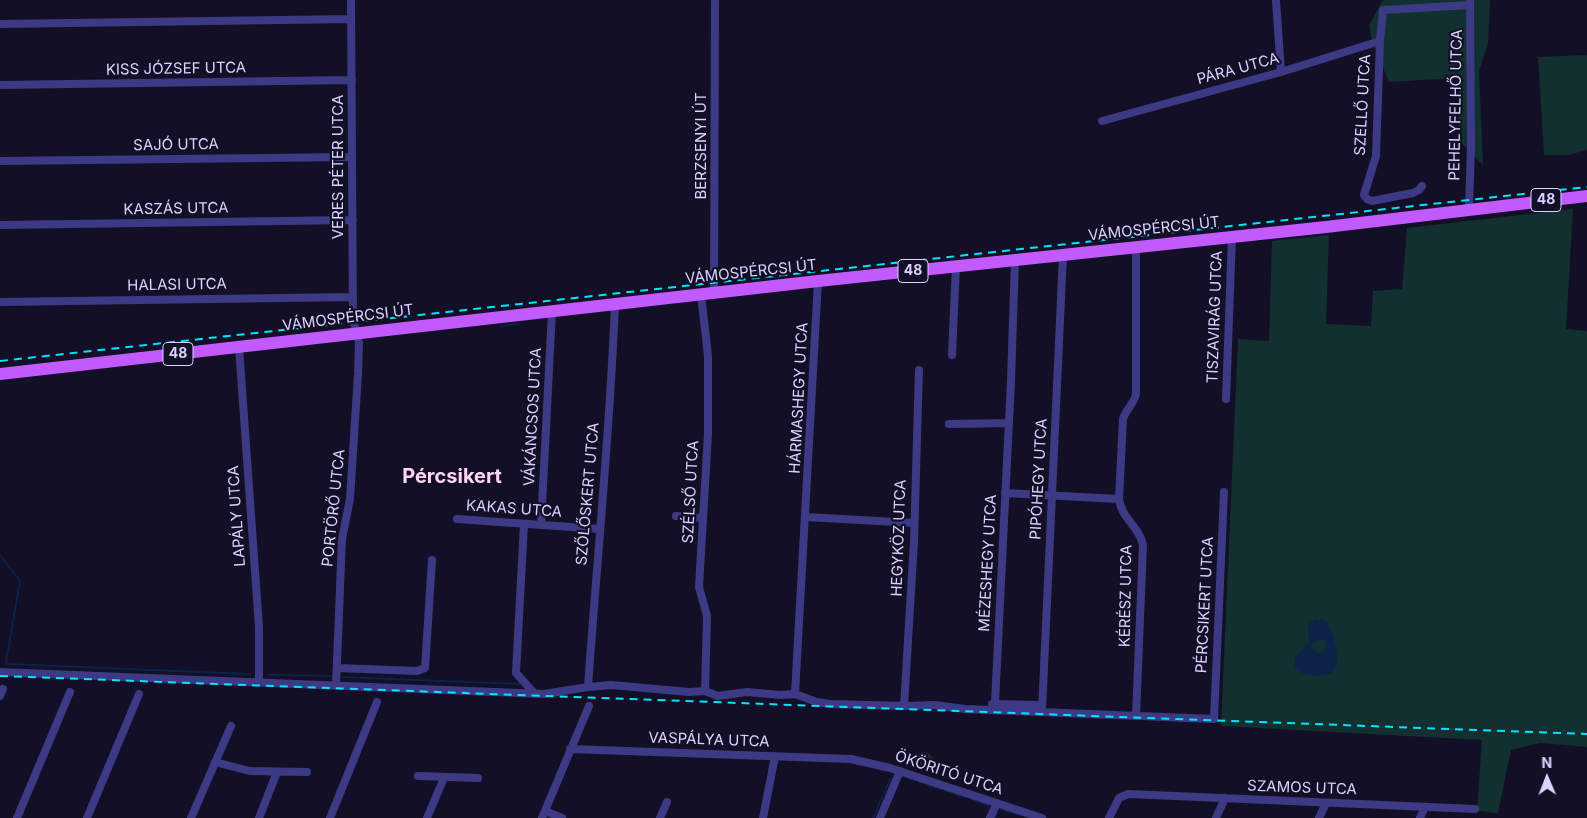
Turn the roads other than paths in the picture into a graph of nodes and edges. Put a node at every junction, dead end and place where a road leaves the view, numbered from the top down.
1 (351, 0) edge
2 (715, 0) edge
3 (1276, 0) edge
4 (1470, 2) edge
5 (351, 19) junction
6 (0, 24) edge
7 (1380, 41) junction
8 (1281, 72) junction
9 (352, 80) junction
10 (0, 85) edge
11 (1102, 120) dead end
12 (352, 157) junction
13 (0, 161) edge
14 (1422, 186) dead end
15 (1587, 196) edge
16 (1469, 209) junction
17 (353, 220) junction
18 (0, 225) edge
19 (1232, 237) junction
20 (1136, 247) junction
21 (1063, 255) junction
22 (1014, 260) junction
23 (956, 266) junction
24 (818, 281) junction
25 (707, 294) junction
26 (354, 297) junction
27 (0, 302) edge
28 (615, 304) junction
29 (552, 311) junction
30 (356, 334) junction
31 (239, 347) junction
32 (952, 355) dead end
33 (919, 370) dead end
34 (0, 374) edge
35 (1226, 399) dead end
36 (1009, 423) junction
37 (949, 424) dead end
38 (1224, 492) dead end
39 (1005, 493) junction
40 (1052, 495) junction
41 (1119, 499) junction
42 (676, 516) dead end
43 (806, 517) junction
44 (703, 518) junction
45 (457, 519) dead end
46 (524, 524) junction
47 (914, 524) junction
48 (541, 525) junction
49 (599, 529) junction
50 (432, 560) dead end
51 (337, 668) junction
52 (0, 672) edge
53 (259, 682) junction
54 (336, 686) junction
55 (588, 687) junction
56 (705, 691) junction
57 (70, 692) dead end
58 (534, 693) junction
59 (139, 694) dead end
60 (795, 694) junction
61 (378, 702) dead end
62 (995, 703) junction
63 (589, 706) dead end
64 (904, 706) junction
65 (1042, 708) junction
66 (980, 710) junction
67 (1136, 716) junction
68 (230, 726) dead end
69 (570, 750) junction
70 (775, 756) junction
71 (847, 759) joint
72 (215, 762) junction
73 (900, 771) junction
74 (277, 772) junction
75 (307, 772) dead end
76 (418, 776) dead end
77 (444, 778) junction
78 (478, 778) dead end
79 (1225, 798) junction
80 (667, 802) dead end
81 (997, 803) junction
82 (1326, 803) junction
83 (1425, 807) junction
84 (1474, 809) dead end
85 (543, 814) edge
86 (17, 818) edge
87 (87, 818) edge
88 (191, 818) edge
89 (259, 818) edge
90 (330, 818) edge
91 (427, 818) edge
92 (562, 818) edge
93 (660, 818) edge
94 (763, 818) edge
95 (880, 818) edge
96 (990, 818) edge
97 (1042, 818) edge
98 (1109, 818) edge
99 (1216, 818) edge
100 (1319, 818) edge
101 (1420, 818) edge

1 - 5 street, VERES PÉTER UTCA
2 - 25 street, BERZSENYI ÚT
3 - 8 street
4 - 7 street, SZELLŐ UTCA
4 - 16 street, PEHELYFELHŐ UTCA
5 - 6 street
5 - 9 street, VERES PÉTER UTCA
7 - 8 street, PÁRA UTCA
7 - 14 street, SZELLŐ UTCA
8 - 11 street, PÁRA UTCA
9 - 10 street, KISS JÓZSEF UTCA
9 - 12 street, VERES PÉTER UTCA
12 - 13 street, SAJÓ UTCA
12 - 17 street, VERES PÉTER UTCA
15 - 16 main road, VÁMOSPÉRCSI ÚT / 48
16 - 19 main road, VÁMOSPÉRCSI ÚT / 48
17 - 18 street, KASZÁS UTCA
17 - 26 street, VERES PÉTER UTCA
19 - 20 main road, VÁMOSPÉRCSI ÚT / 48
19 - 35 street, TISZAVIRÁG UTCA
20 - 21 main road, VÁMOSPÉRCSI ÚT / 48
20 - 41 street, KÉRÉSZ UTCA
21 - 22 main road, VÁMOSPÉRCSI ÚT / 48
21 - 40 street, PIPÓHEGY UTCA
22 - 23 main road, VÁMOSPÉRCSI ÚT / 48
22 - 36 street, MÉZESHEGY UTCA
23 - 24 main road, VÁMOSPÉRCSI ÚT / 48
23 - 32 street
24 - 25 main road, VÁMOSPÉRCSI ÚT / 48
24 - 43 street, HÁRMASHEGY UTCA
25 - 28 main road, VÁMOSPÉRCSI ÚT / 48
25 - 44 street, SZÉLSŐ UTCA
26 - 27 street, HALASI UTCA
26 - 30 street, VERES PÉTER UTCA
28 - 29 main road, VÁMOSPÉRCSI ÚT / 48
28 - 49 street, SZŐLŐSKERT UTCA
29 - 30 main road, VÁMOSPÉRCSI ÚT / 48
29 - 48 street, VÁKÁNCSOS UTCA
30 - 31 main road, VÁMOSPÉRCSI ÚT / 48
30 - 51 street, PORTÖRŐ UTCA
31 - 34 main road, VÁMOSPÉRCSI ÚT / 48
31 - 53 street, LAPÁLY UTCA
33 - 47 street, HEGYKÖZ UTCA
36 - 37 street
36 - 39 street, MÉZESHEGY UTCA
38 - 67 street, PÉRCSIKERT UTCA
39 - 40 street
39 - 62 street, MÉZESHEGY UTCA
40 - 41 street
40 - 65 street, PIPÓHEGY UTCA
41 - 67 street, KÉRÉSZ UTCA
42 - 44 street
43 - 47 street
43 - 60 street, HÁRMASHEGY UTCA
44 - 56 street, SZÉLSŐ UTCA
45 - 46 street, KAKAS UTCA
46 - 48 street, KAKAS UTCA
46 - 58 street
47 - 64 street, HEGYKÖZ UTCA
48 - 49 street, KAKAS UTCA
49 - 55 street, SZŐLŐSKERT UTCA
50 - 51 street
51 - 54 street, PORTÖRŐ UTCA
52 - 53 street
53 - 54 street
54 - 58 street
55 - 56 street
55 - 58 street
56 - 60 street
57 - 86 street
59 - 87 street
60 - 64 street
61 - 90 street
62 - 65 street
62 - 66 street
63 - 69 street
64 - 66 street
65 - 66 street
65 - 67 street
68 - 72 street
69 - 70 street, VASPÁLYA UTCA
69 - 85 street
70 - 71 street, VASPÁLYA UTCA
70 - 94 street
71 - 73 street, ÖKÖRITÓ UTCA
72 - 74 street
72 - 88 street
73 - 81 street, ÖKÖRITÓ UTCA
73 - 95 street
74 - 75 street
74 - 89 street
76 - 77 street
77 - 78 street
77 - 91 street
79 - 82 street, SZAMOS UTCA
79 - 98 street, SZAMOS UTCA
79 - 99 street
80 - 93 street
81 - 96 street
81 - 97 street, ÖKÖRITÓ UTCA
82 - 83 street, SZAMOS UTCA
82 - 100 street
83 - 84 street, SZAMOS UTCA
83 - 101 street
85 - 92 street

